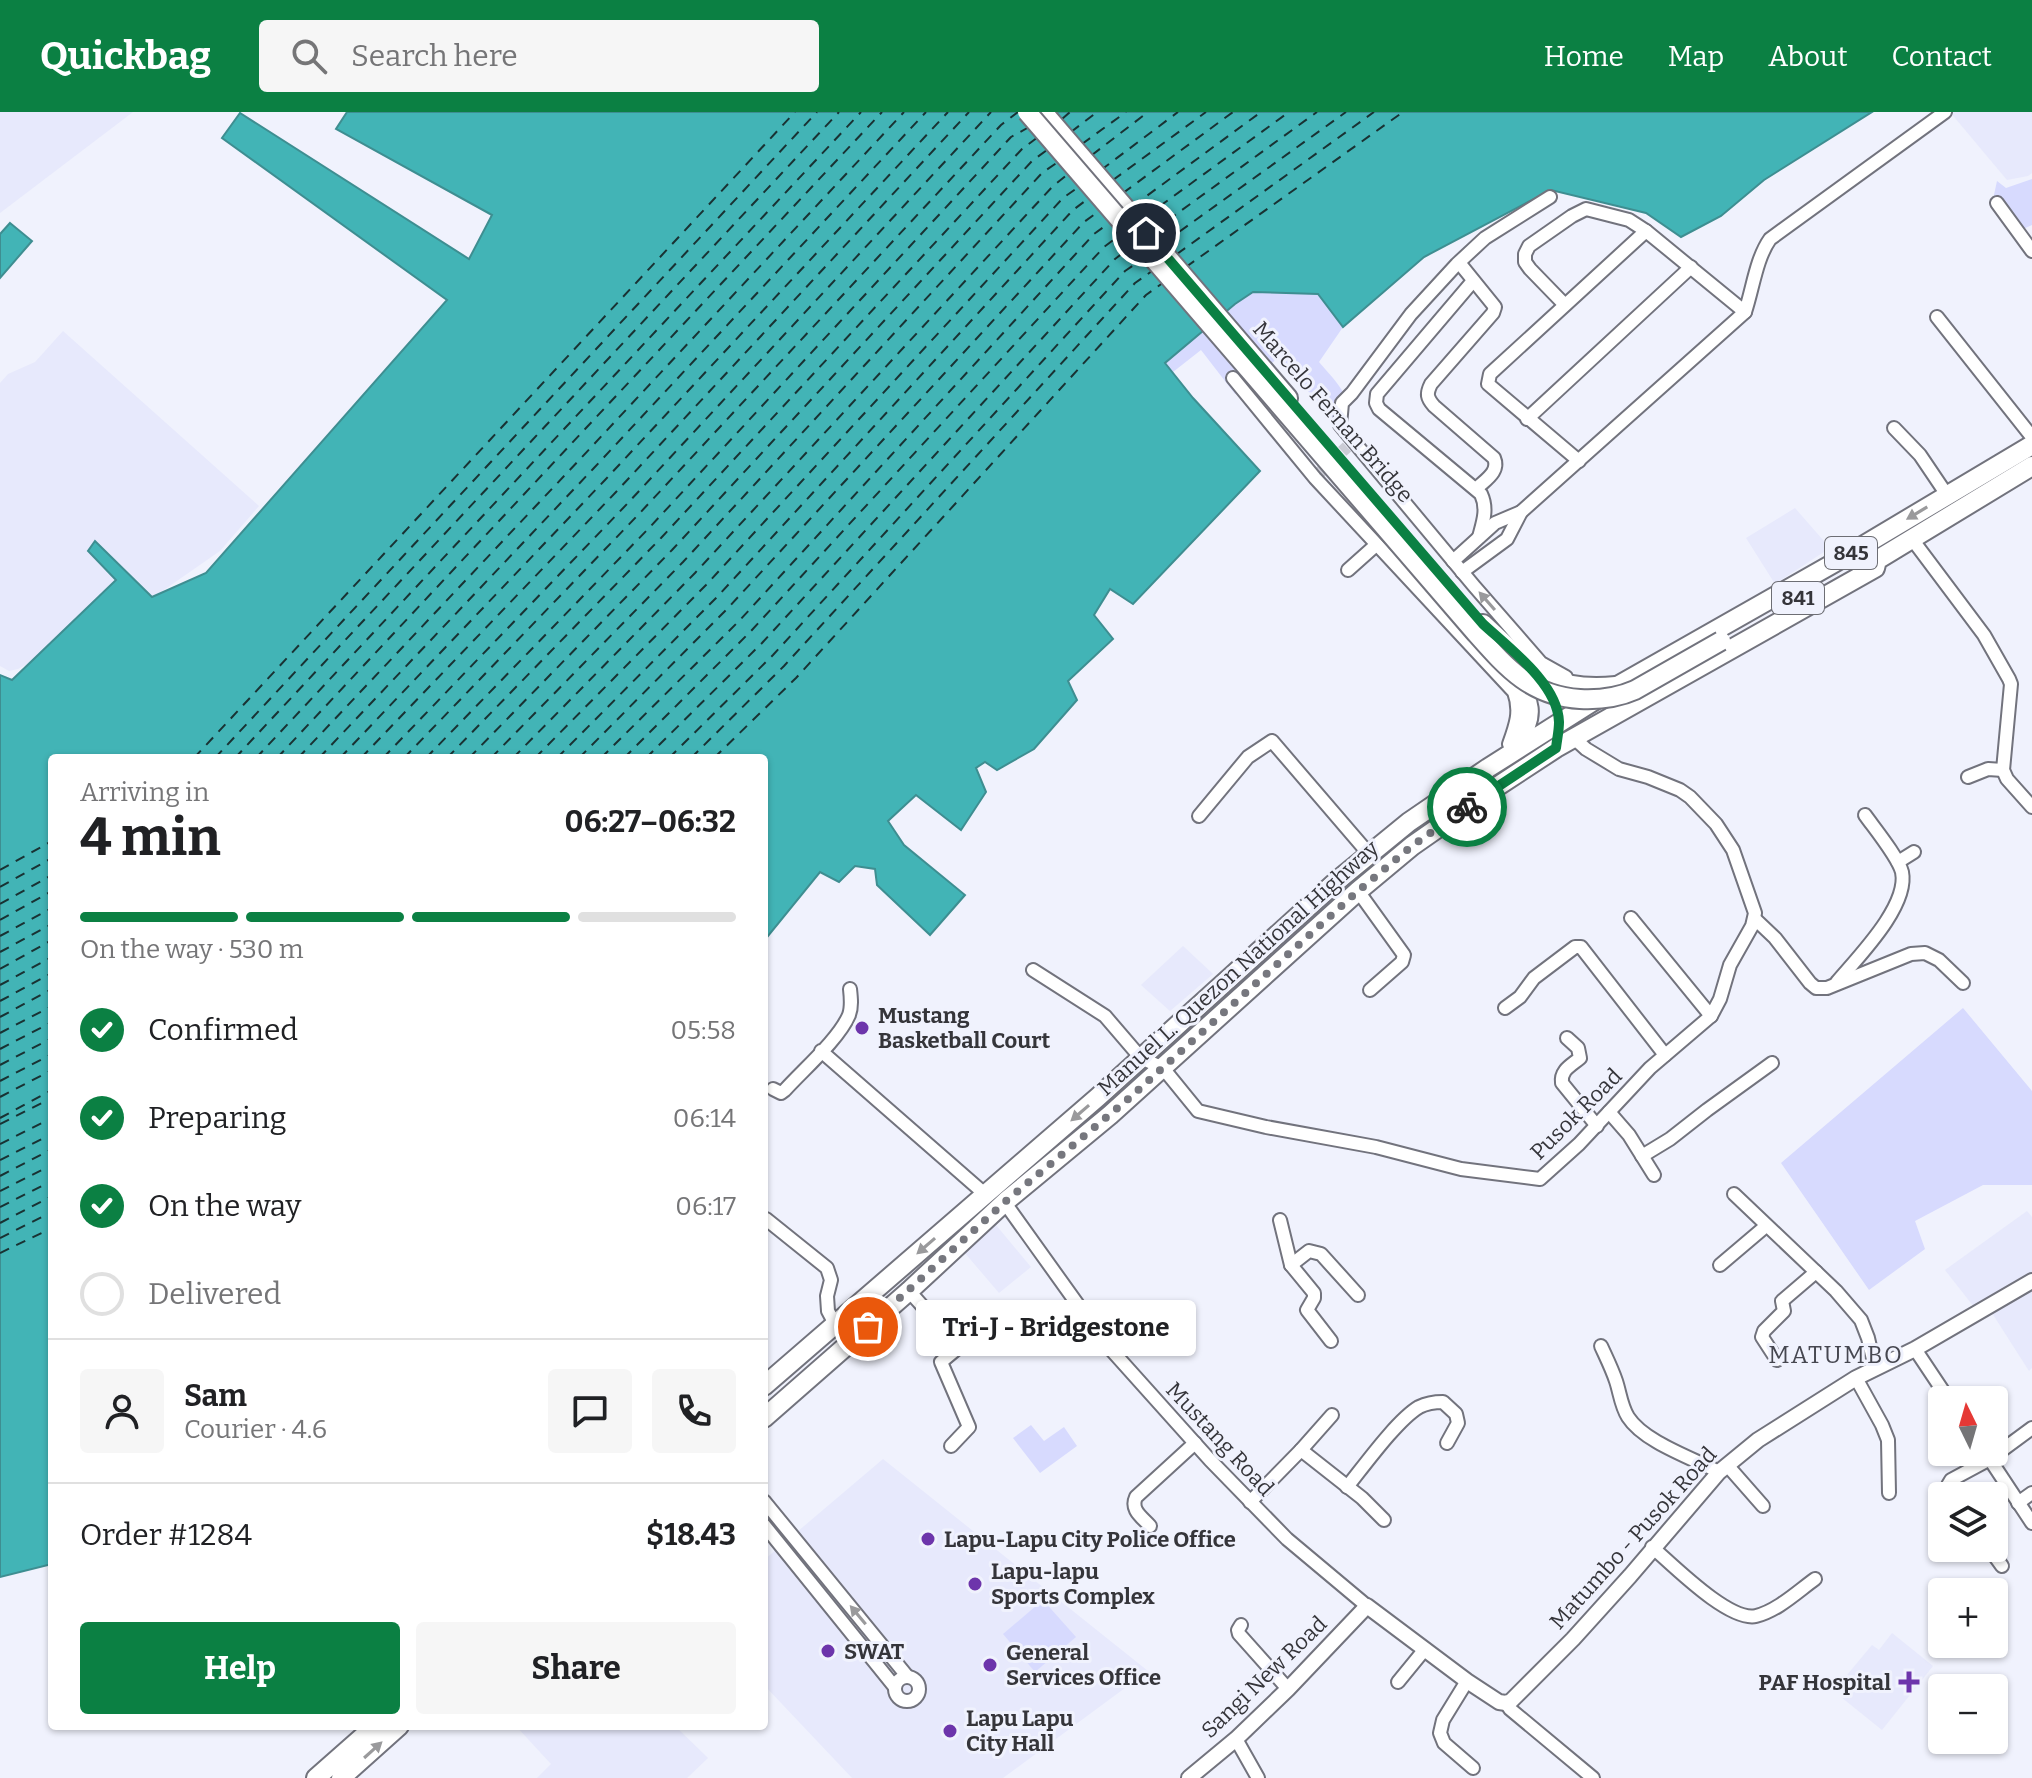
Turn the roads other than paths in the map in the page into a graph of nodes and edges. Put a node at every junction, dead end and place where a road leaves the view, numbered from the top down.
1 (1027, 112) edge
2 (1043, 112) edge
3 (1945, 112) edge
4 (1550, 197) dead end
5 (1997, 203) dead end
6 (1646, 231) junction
7 (2032, 251) edge
8 (1461, 265) dead end
9 (1691, 267) junction
10 (1473, 281) junction
11 (1564, 304) junction
12 (1745, 312) junction
13 (1937, 317) dead end
14 (1233, 378) dead end
15 (1280, 405) junction
16 (1527, 419) junction
17 (1894, 428) dead end
18 (2032, 437) edge
19 (2032, 445) edge
20 (1579, 461) junction
21 (2032, 466) edge
22 (1476, 489) junction
23 (1947, 495) junction
24 (1521, 512) junction
25 (1479, 537) junction
26 (1912, 539) junction
27 (1376, 545) junction
28 (1877, 560) junction
29 (1453, 561) junction
30 (1348, 570) dead end
31 (1462, 572) junction
32 (1668, 657) junction
33 (1528, 666) junction
34 (1619, 685) junction
35 (1559, 723) junction
36 (1574, 738) junction
37 (1556, 748) junction
38 (1504, 758) junction
39 (2003, 770) junction
40 (1968, 777) dead end
41 (2032, 807) edge
42 (1419, 815) junction
43 (1865, 815) dead end
44 (1199, 816) dead end
45 (1432, 831) junction
46 (1914, 852) dead end
47 (1369, 854) junction
48 (1898, 862) junction
49 (1358, 891) junction
50 (1631, 918) dead end
51 (1755, 919) junction
52 (1033, 970) dead end
53 (1963, 983) dead end
54 (1835, 984) junction
55 (850, 989) dead end
56 (1370, 990) dead end
57 (1505, 1008) dead end
58 (1711, 1016) junction
59 (1567, 1038) dead end
60 (821, 1051) junction
61 (1665, 1055) junction
62 (1141, 1058) junction
63 (1772, 1063) dead end
64 (1163, 1068) junction
65 (773, 1089) dead end
66 (1609, 1112) junction
67 (1597, 1126) junction
68 (1642, 1156) junction
69 (1654, 1175) dead end
70 (1734, 1194) dead end
71 (986, 1195) junction
72 (1005, 1203) junction
73 (1280, 1220) dead end
74 (768, 1221) edge
75 (1766, 1226) junction
76 (1291, 1265) junction
77 (1720, 1265) dead end
78 (1816, 1272) junction
79 (2032, 1281) edge
80 (909, 1291) junction
81 (1358, 1295) dead end
82 (835, 1324) junction
83 (1331, 1341) dead end
84 (1601, 1346) dead end
85 (1915, 1349) junction
86 (1777, 1360) dead end
87 (1875, 1368) junction
88 (1856, 1378) junction
89 (768, 1383) edge
90 (1940, 1386) edge
91 (768, 1414) edge
92 (1332, 1415) dead end
93 (2032, 1428) edge
94 (1195, 1443) junction
95 (1447, 1443) dead end
96 (2008, 1443) edge
97 (951, 1446) dead end
98 (1301, 1450) junction
99 (1972, 1466) edge
100 (1995, 1466) edge
101 (1723, 1468) junction
102 (1950, 1482) edge
103 (1347, 1487) junction
104 (1889, 1493) dead end
105 (2032, 1493) edge
106 (1250, 1502) junction
107 (2018, 1503) junction
108 (768, 1506) edge
109 (1763, 1506) dead end
110 (1384, 1520) dead end
111 (2032, 1523) edge
112 (1150, 1526) dead end
113 (768, 1530) edge
114 (1652, 1547) junction
115 (1999, 1562) edge
116 (2002, 1566) dead end
117 (1815, 1579) dead end
118 (834, 1587) junction
119 (823, 1598) junction
120 (1367, 1606) junction
121 (1241, 1625) dead end
122 (1425, 1649) junction
123 (907, 1676) junction
124 (1467, 1681) junction
125 (1398, 1682) dead end
126 (894, 1686) junction
127 (1288, 1689) junction
128 (1506, 1703) junction
129 (372, 1730) edge
130 (394, 1730) edge
131 (1236, 1739) junction
132 (1473, 1768) dead end
133 (341, 1771) edge
134 (316, 1778) edge
135 (1189, 1778) edge
136 (1258, 1778) edge
137 (1593, 1778) edge

1 - 15 main road, Marcelo Fernan Bridge / 841, bridge
2 - 33 main road, Marcelo Fernan Bridge
3 - 12 street
4 - 29 street
5 - 7 street
6 - 9 street
6 - 11 street
6 - 11 street
8 - 10 street
9 - 12 street
9 - 16 street
10 - 22 street
10 - 22 street
11 - 16 street
12 - 20 street
13 - 18 street
14 - 27 street
15 - 28 main road, Marcelo Fernan Bridge / 841, bridge
15 - 38 main road, bridge
16 - 20 street
17 - 23 street
19 - 23 main road, Manuel L. Quezon National Highway / 845
20 - 24 street
21 - 26 main road, Manuel L. Quezon National Highway / 845
22 - 25 street
23 -> 32 main road, Manuel L. Quezon National Highway / 845
24 - 25 street
24 - 31 street
25 - 29 street
26 - 28 main road, Manuel L. Quezon National Highway / 845
26 - 39 street
27 - 30 street
27 - 38 street
28 - 36 main road, Manuel L. Quezon National Highway / 845
29 - 31 street
32 -> 31 street
32 - 34 main road, Manuel L. Quezon National Highway / 845
33 - 34 main road, Marcelo Fernan Bridge
33 - 35 main road
34 - 35 main road, Manuel L. Quezon National Highway / 845
35 - 37 main road
35 - 38 main road, Manuel L. Quezon National Highway / 845
36 - 37 main road, Manuel L. Quezon National Highway / 845
36 - 51 street
37 - 45 main road, Manuel L. Quezon National Highway / 845
38 - 42 main road, Manuel L. Quezon National Highway / 845
39 - 40 street
39 - 41 street
42 - 45 main road
42 - 47 main road, Manuel L. Quezon National Highway / 845
43 - 48 street
44 - 47 street
45 - 49 main road, Manuel L. Quezon National Highway / 845
46 - 48 street
47 - 62 main road, Manuel L. Quezon National Highway / 845
48 - 54 street
49 - 56 street
49 - 64 main road, Manuel L. Quezon National Highway / 845
50 - 58 street
51 - 54 street
51 - 58 street, Pusok Road
52 - 62 street, Pusok Road
53 - 54 street
55 - 60 street
57 - 61 street
58 - 61 street, Pusok Road
59 - 67 street
60 - 65 street
60 - 71 street
61 - 66 street, Pusok Road
62 - 64 street, Pusok Road
62 -> 71 main road, Manuel L. Quezon National Highway / 845
63 - 68 street
64 - 67 street, Pusok Road
64 - 72 main road, Manuel L. Quezon National Highway / 845
66 - 67 street, Pusok Road
66 - 68 street
68 - 69 street
70 - 75 street
71 -> 82 main road, Manuel L. Quezon National Highway / 845
72 - 80 main road, Manuel L. Quezon National Highway / 845
72 - 94 street, Mustang Road
73 - 76 street
74 - 82 street
75 - 77 street
75 - 78 street
76 - 81 street
76 - 83 street
78 - 86 street
78 - 87 street
79 - 85 street, Matumbo - Pusok Road
80 - 91 main road, Manuel L. Quezon National Highway / 845
80 - 97 street
82 - 89 main road, Manuel L. Quezon National Highway / 845
84 - 101 street
85 - 87 street, Matumbo - Pusok Road
85 - 90 street
87 - 88 street, Matumbo - Pusok Road
88 - 101 street, Matumbo - Pusok Road
88 - 104 street
92 - 98 street
93 - 96 street
94 - 106 street, Mustang Road
94 - 112 street
95 - 103 street
98 - 103 street
98 - 106 street
99 - 102 street
100 - 107 street
101 - 109 street
101 - 114 street, Matumbo - Pusok Road
103 - 110 street
105 - 107 street
106 - 120 street, Mustang Road
107 - 111 street
108 - 118 street
113 - 119 street
114 - 117 street
114 - 128 street, Matumbo - Pusok Road
115 - 116 street
118 - 119 street
123 -> 118 street
119 - 126 street
120 - 122 street
120 - 127 street, Sangi New Road
121 - 127 street
122 - 124 street
122 - 125 street
123 - 126 street
123 - 126 street
124 - 128 street
124 - 132 street
127 - 131 street, Sangi New Road
128 - 137 street
129 - 133 main road
133 -> 130 main road
131 - 135 street, Sangi New Road
131 - 136 street
133 - 134 main road

